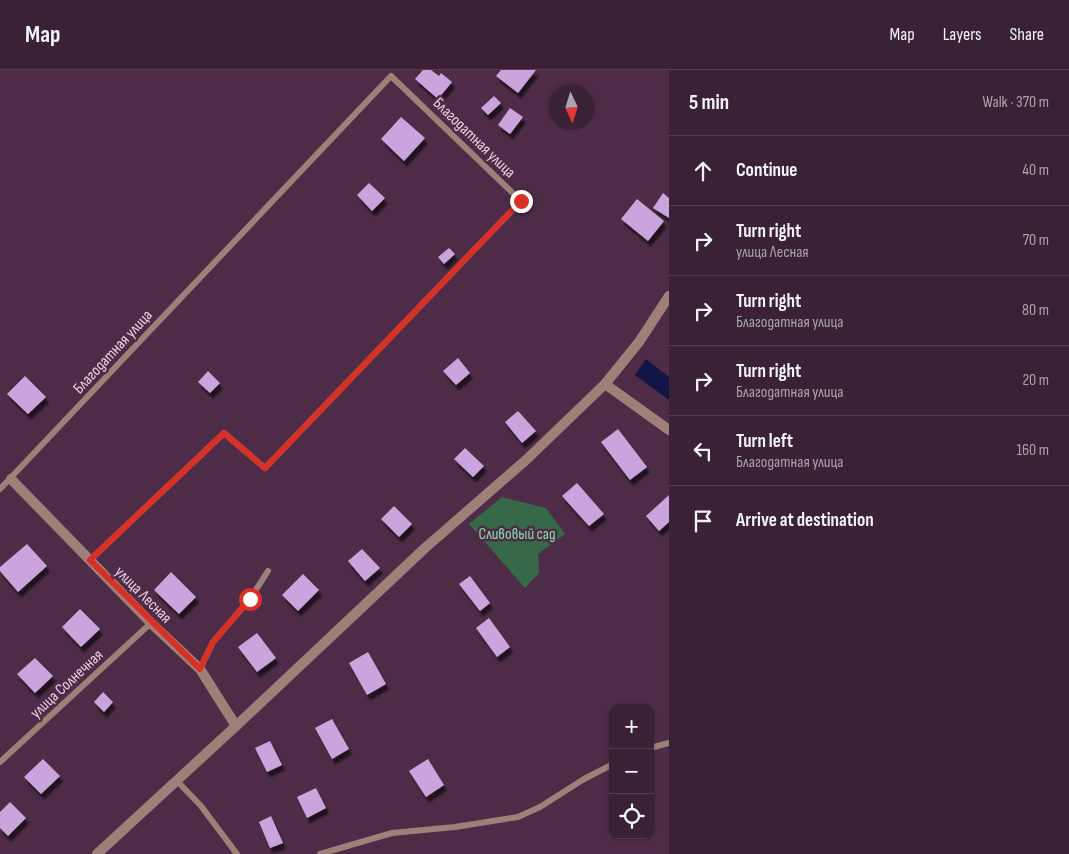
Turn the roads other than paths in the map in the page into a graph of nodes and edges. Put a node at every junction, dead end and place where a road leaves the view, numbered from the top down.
1 (669, 296) edge
2 (605, 384) junction
3 (669, 430) edge
4 (11, 479) junction
5 (0, 489) edge
6 (90, 560) junction
7 (268, 571) dead end
8 (152, 623) junction
9 (200, 669) junction
10 (236, 726) junction
11 (669, 742) edge
12 (654, 747) edge
13 (0, 762) edge
14 (609, 766) edge
15 (176, 781) junction
16 (97, 854) edge
17 (237, 854) edge
18 (320, 854) edge

1 - 2 street
2 - 3 street
2 - 10 street
4 - 5 lane
4 - 6 street, улица Лесная
4 - 6 lane, Благодатная улица
6 - 8 street, улица Лесная
7 - 9 lane
8 - 9 street, улица Лесная
8 - 13 lane, улица Солнечная
9 - 10 street, улица Лесная
10 - 15 street
11 - 12 lane
14 - 18 lane
15 - 16 street
15 - 17 lane

